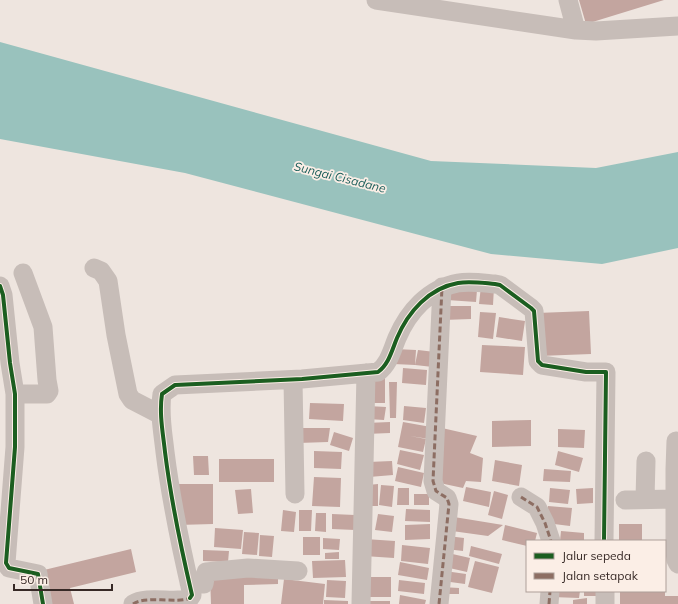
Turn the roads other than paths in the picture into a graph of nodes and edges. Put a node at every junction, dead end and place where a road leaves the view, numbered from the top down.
1 (376, 0) edge
2 (568, 0) edge
3 (678, 26) edge
4 (576, 30) junction
5 (94, 268) dead end
6 (23, 273) dead end
7 (0, 286) edge
8 (442, 287) junction
9 (366, 373) junction
10 (293, 380) junction
11 (15, 394) junction
12 (161, 415) junction
13 (676, 441) dead end
14 (646, 461) dead end
15 (677, 469) edge
16 (295, 494) dead end
17 (521, 497) dead end
18 (646, 499) junction
19 (675, 499) junction
20 (625, 500) dead end
21 (551, 540) edge
22 (604, 540) edge
23 (677, 555) edge
24 (298, 571) dead end
25 (550, 592) edge
26 (605, 592) edge
27 (192, 595) edge
28 (43, 604) edge
29 (133, 604) edge
30 (361, 604) edge
31 (438, 604) edge
32 (549, 604) edge
33 (605, 604) edge

1 - 4 street
2 - 4 street
3 - 4 street
5 - 12 street
6 - 11 street
7 - 11 street
8 - 9 street
8 - 22 street
8 - 31 street
9 - 10 street
9 - 30 street
10 - 12 street
10 - 16 street
11 - 28 street
12 - 27 street
13 - 15 street
14 - 18 street
15 - 19 street
17 - 21 street
18 - 19 street
18 - 20 street
19 - 23 street
24 - 27 street
25 - 32 street
26 - 33 street
27 - 29 street

